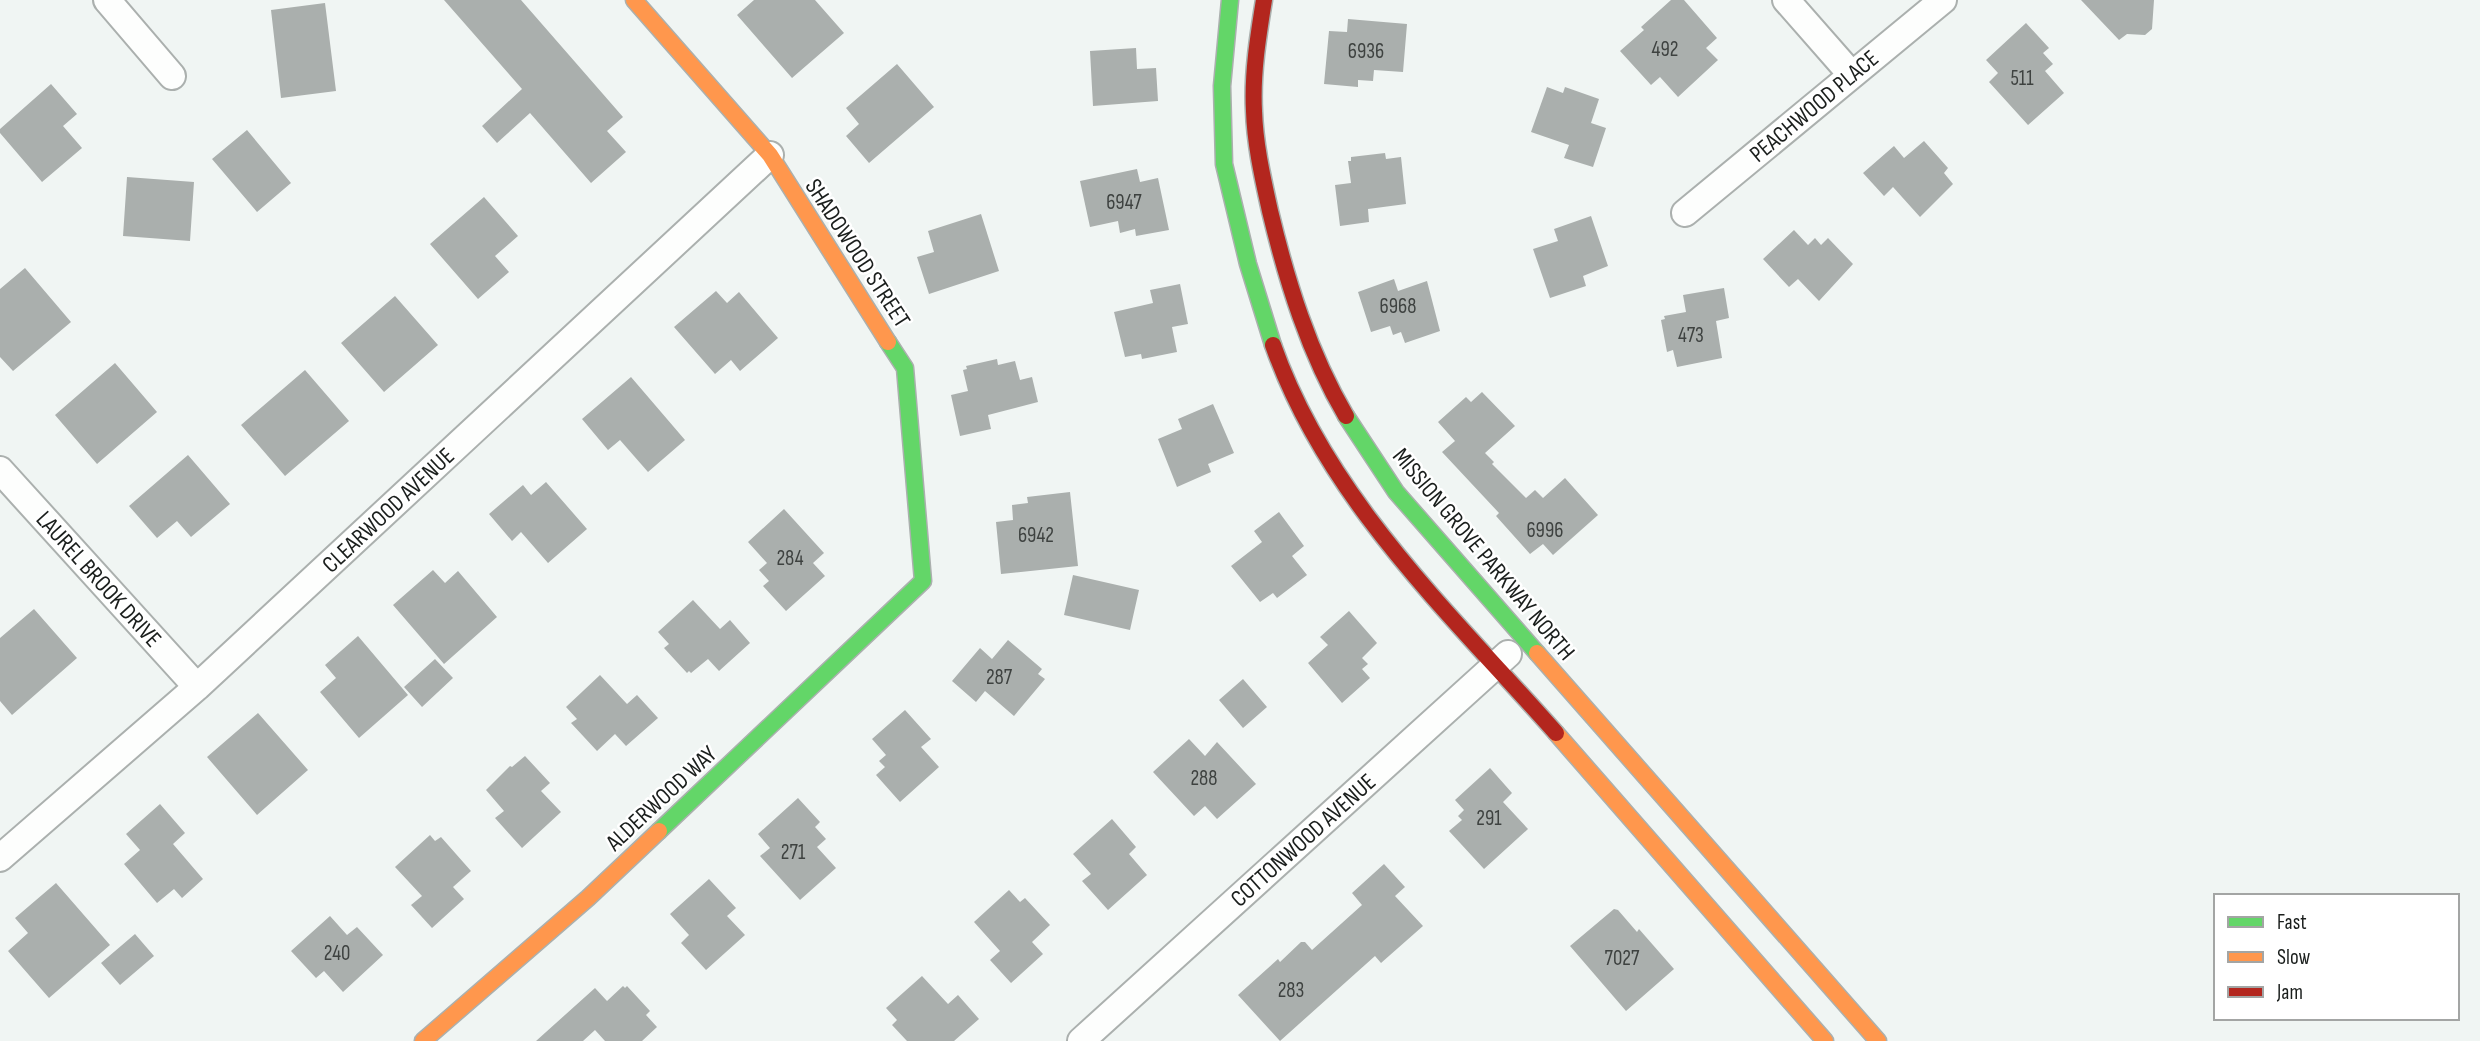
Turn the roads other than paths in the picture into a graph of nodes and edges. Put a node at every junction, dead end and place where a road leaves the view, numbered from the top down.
1 (107, 0) edge
2 (634, 0) edge
3 (1230, 0) edge
4 (1264, 0) edge
5 (1786, 0) edge
6 (1942, 0) edge
7 (1851, 74) junction
8 (172, 76) dead end
9 (769, 155) junction
10 (1685, 213) dead end
11 (0, 470) edge
12 (923, 581) joint
13 (1525, 639) junction
14 (1496, 665) junction
15 (197, 687) junction
16 (0, 858) edge
17 (423, 1041) edge
18 (1082, 1041) edge
19 (1825, 1041) edge
20 (1878, 1041) edge

1 - 8 street
2 - 9 street, SHADOWOOD STREET
3 - 14 street
4 - 13 street, MISSION GROVE PARKWAY NORTH
5 - 7 street
6 - 7 street, PEACHWOOD PLACE
7 - 10 street, PEACHWOOD PLACE
9 - 12 street, SHADOWOOD STREET
9 - 15 street, CLEARWOOD AVENUE
11 - 15 street, LAUREL BROOK DRIVE
12 - 17 street, ALDERWOOD WAY
13 - 14 street, COTTONWOOD AVENUE
13 - 20 street, MISSION GROVE PARKWAY NORTH
14 - 18 street, COTTONWOOD AVENUE
14 - 19 street
15 - 16 street, CLEARWOOD AVENUE

